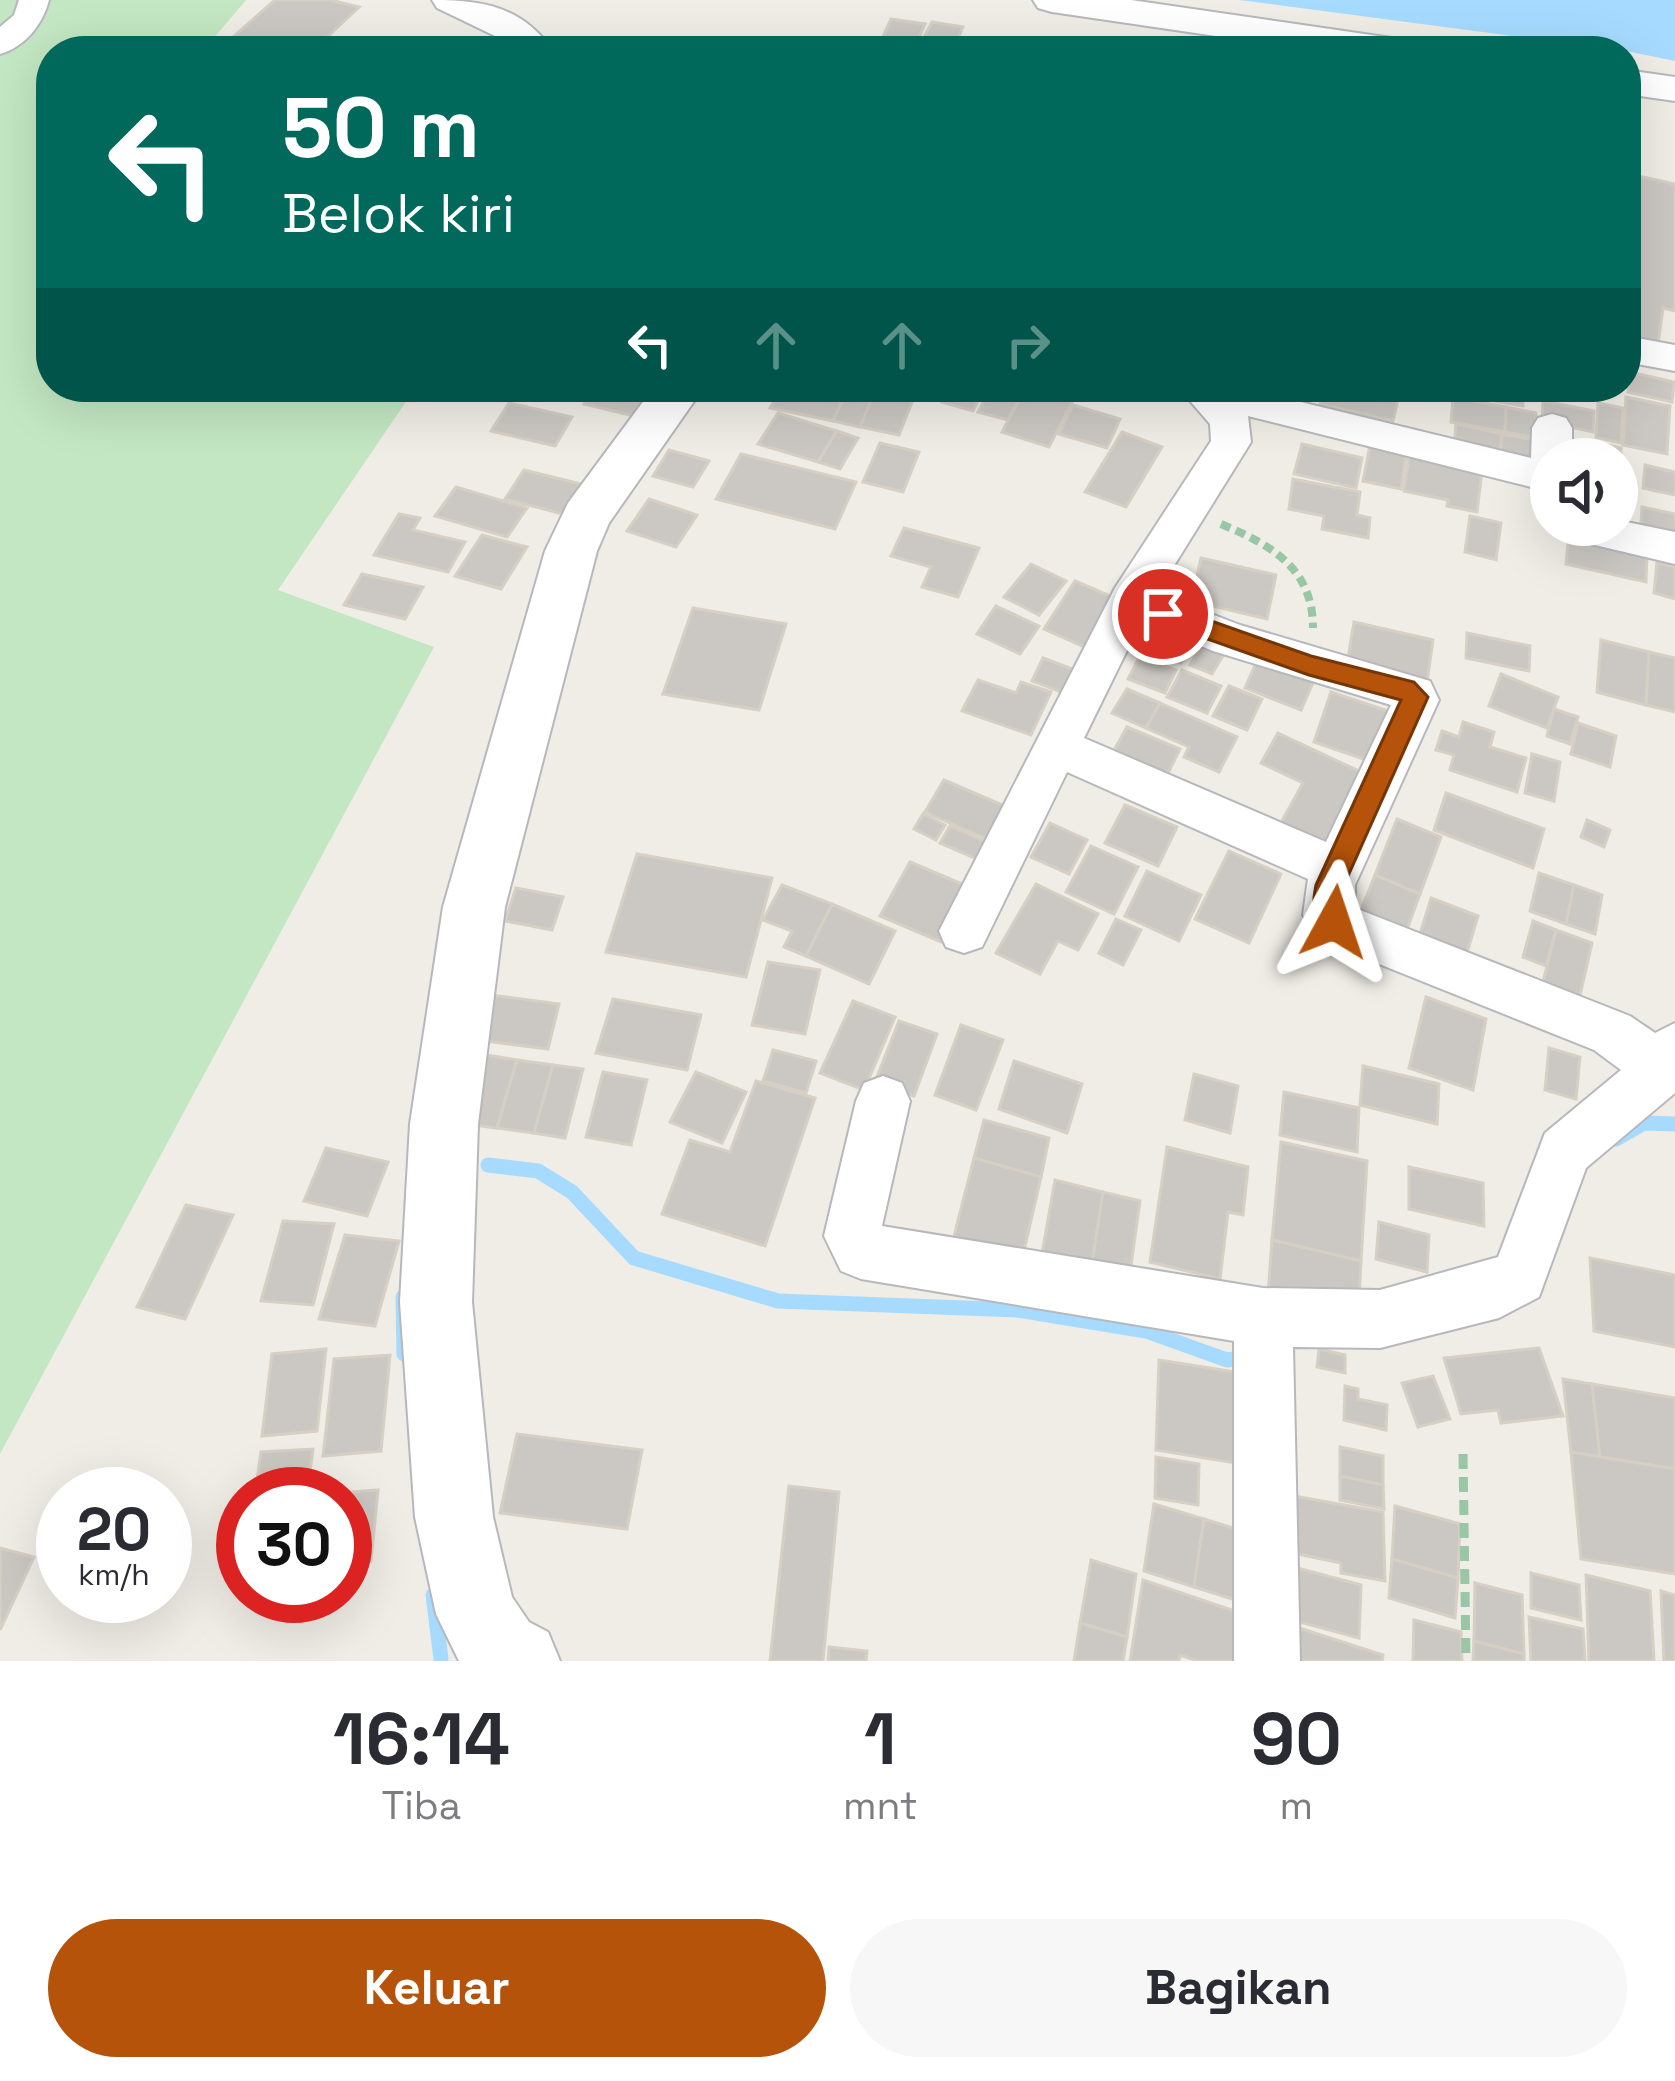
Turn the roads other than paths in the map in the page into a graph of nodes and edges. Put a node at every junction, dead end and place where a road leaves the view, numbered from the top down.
1 (34, 0) edge
2 (451, 0) edge
3 (1052, 0) edge
4 (517, 36) edge
5 (1297, 36) edge
6 (0, 44) edge
7 (1641, 84) edge
8 (1675, 89) edge
9 (1641, 352) edge
10 (1675, 358) edge
11 (669, 402) edge
12 (1213, 402) edge
13 (1249, 402) edge
14 (1552, 428) dead end
15 (1552, 438) edge
16 (1530, 472) edge
17 (1638, 540) edge
18 (1675, 548) edge
19 (1130, 601) junction
20 (1060, 748) junction
21 (1337, 869) junction
22 (964, 931) dead end
23 (1669, 1059) edge
24 (883, 1101) dead end
25 (1265, 1344) junction
26 (519, 1661) edge
27 (1267, 1661) edge

1 - 6 street
2 - 4 street
3 - 5 street
7 - 8 street
9 - 10 street
11 - 26 street
12 - 19 street
13 - 16 street
14 - 15 street
17 - 18 street
19 - 20 street
19 - 21 street
20 - 21 street
20 - 22 street
21 - 23 street
23 - 25 street
24 - 25 street
25 - 27 street

